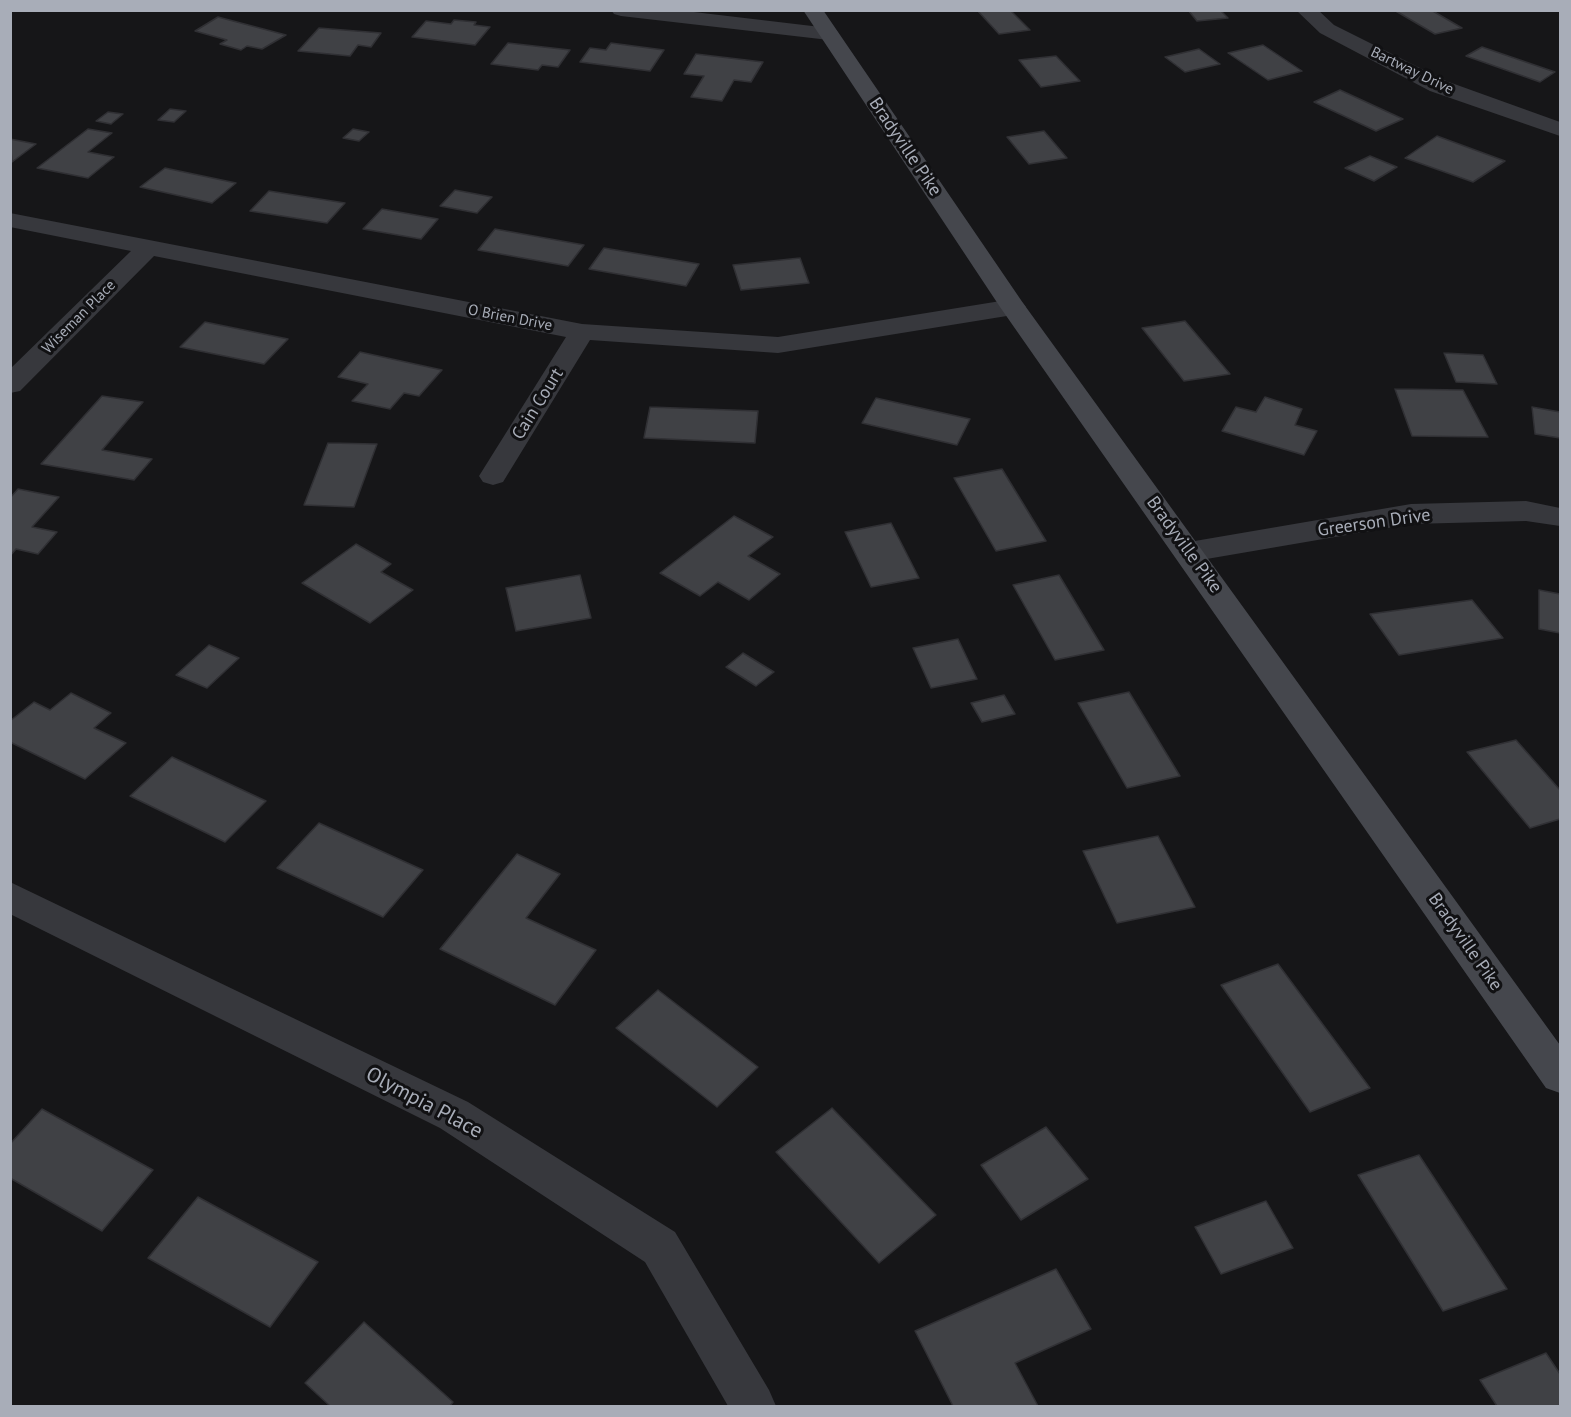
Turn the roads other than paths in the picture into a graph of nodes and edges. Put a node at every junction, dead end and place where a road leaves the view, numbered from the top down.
1 (621, 10) edge
2 (1306, 10) edge
3 (821, 22) edge
4 (1560, 129) edge
5 (10, 220) edge
6 (148, 248) junction
7 (1013, 307) junction
8 (582, 332) junction
9 (10, 386) edge
10 (493, 476) dead end
11 (1560, 517) edge
12 (1189, 552) junction
13 (10, 897) edge
14 (1560, 1076) edge
15 (753, 1407) edge

1 - 3 street
2 - 4 street, Bartway Drive
3 - 7 main road, Bradyville Pike
5 - 6 street, O Brien Drive
6 - 8 street, O Brien Drive
6 - 9 street, Wiseman Place
7 - 8 street, O Brien Drive
7 - 12 main road, Bradyville Pike
8 - 10 street, Cain Court
11 - 12 street, Greerson Drive
12 - 14 main road, Bradyville Pike
13 - 15 street, Olympia Place

